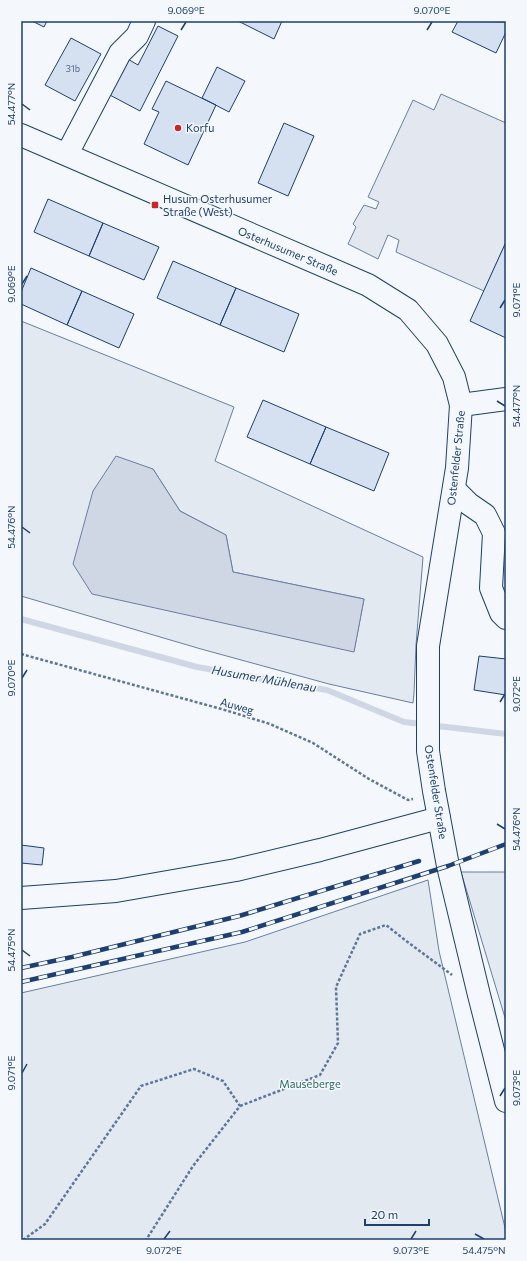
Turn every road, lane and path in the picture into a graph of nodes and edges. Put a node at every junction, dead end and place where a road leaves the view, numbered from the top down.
1 (144, 21) edge
2 (21, 135) edge
3 (67, 154) junction
4 (506, 399) edge
5 (461, 405) junction
6 (454, 489) junction
7 (506, 618) edge
8 (21, 654) edge
9 (434, 791) junction
10 (439, 818) junction
11 (21, 898) edge
12 (474, 972) junction
13 (506, 1101) edge
14 (240, 1106) junction
15 (23, 1240) edge
16 (146, 1240) edge

1 - 3 main road
2 - 3 main road, Osterhusumer Straße
3 - 5 main road, Osterhusumer Straße
4 - 5 main road
5 - 6 main road, Ostenfelder Straße
6 - 7 main road
6 - 9 main road, Ostenfelder Straße
8 - 9 path, Auweg
9 - 10 main road, Ostenfelder Straße
10 - 11 main road
10 - 12 main road, Ostenfelder Straße
12 - 13 main road, Ostenfelder Straße
12 - 14 path
14 - 15 path
14 - 16 path

